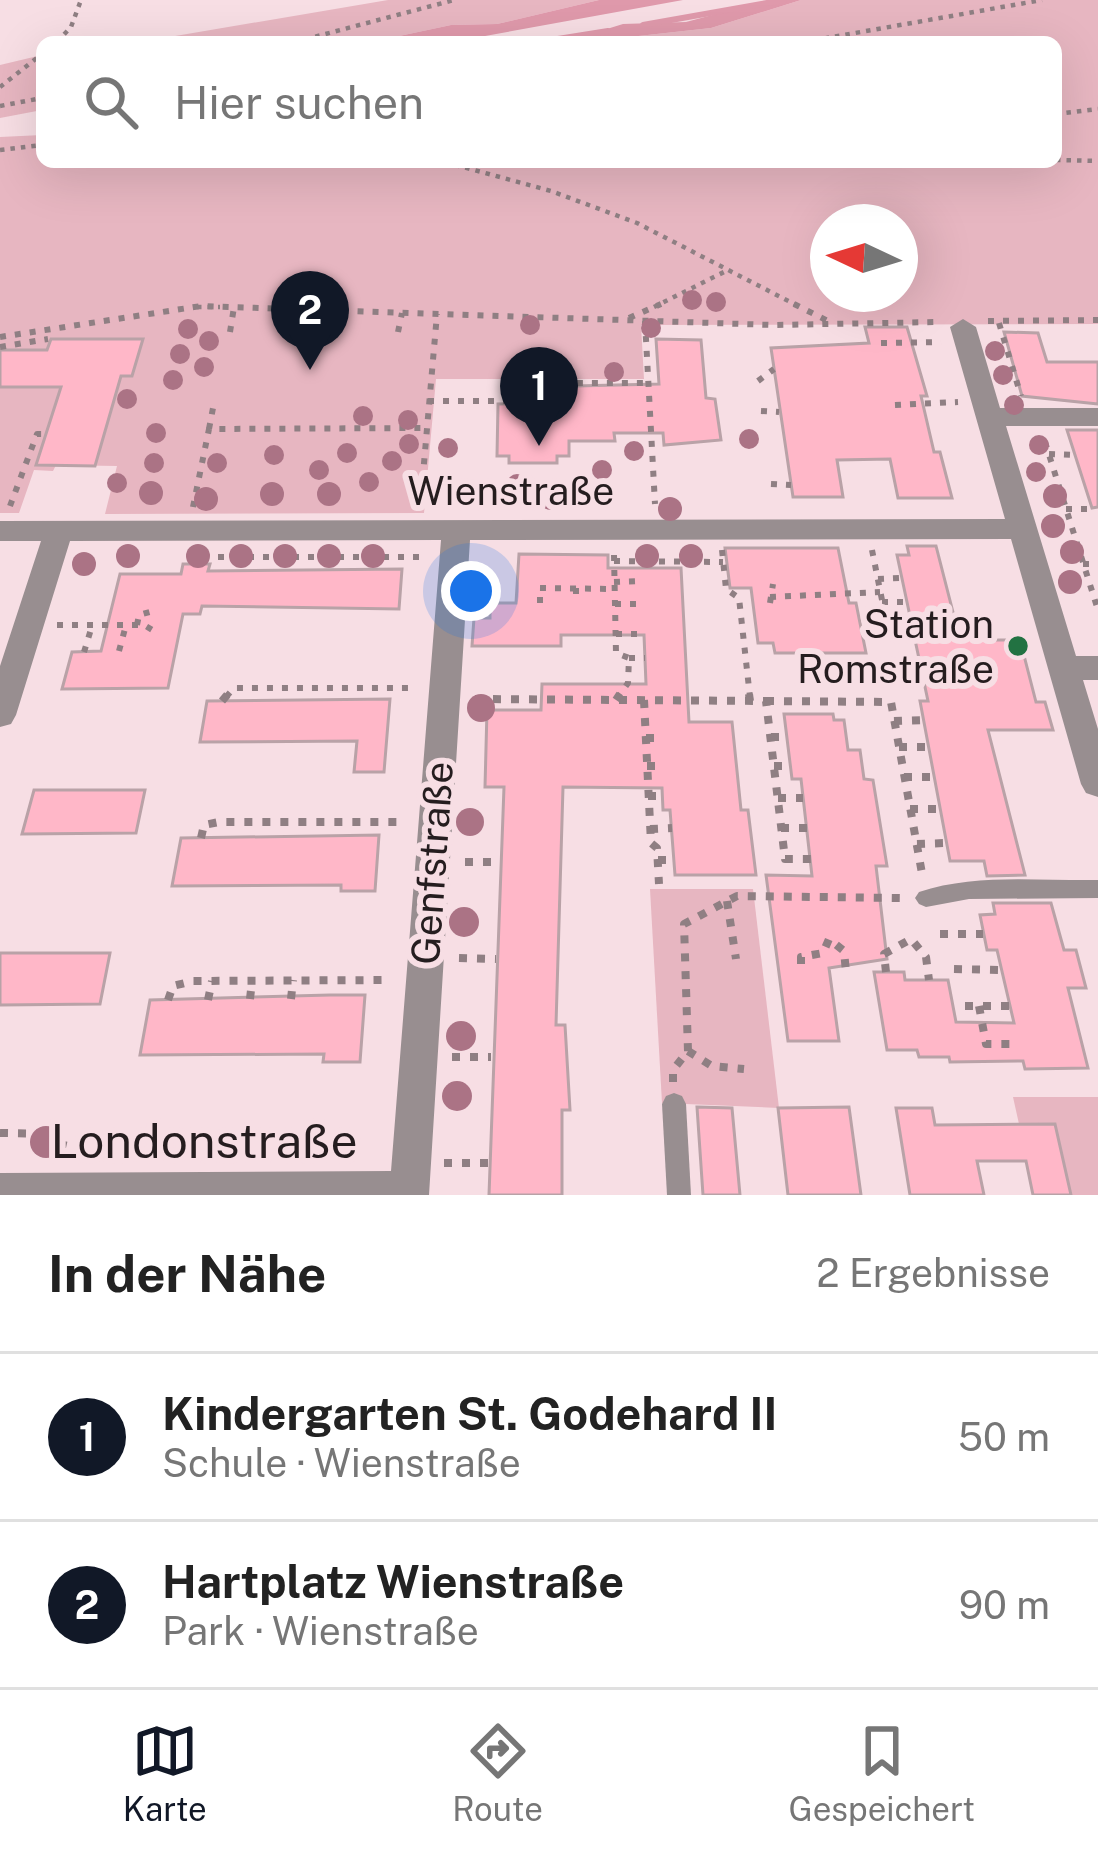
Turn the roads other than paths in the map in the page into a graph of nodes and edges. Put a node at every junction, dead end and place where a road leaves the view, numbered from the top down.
1 (966, 334) road end
2 (988, 409) junction
3 (1098, 417) edge
4 (1023, 529) junction
5 (59, 530) junction
6 (455, 530) junction
7 (0, 531) edge
8 (1064, 668) junction
9 (1098, 668) edge
10 (0, 715) edge
11 (1098, 784) edge
12 (1098, 889) edge
13 (926, 898) road end
14 (674, 1104) road end
15 (409, 1183) edge
16 (0, 1193) edge
17 (52, 1193) edge
18 (679, 1195) edge

1 - 2 street
2 - 3 street
2 - 4 street
4 - 6 street, Wienstraße
4 - 8 street
5 - 6 street, Wienstraße
5 - 7 street, Wienstraße
5 - 10 street
6 - 15 street, Genfstraße
8 - 9 street
8 - 11 street
12 - 13 lane
14 - 18 lane
15 - 17 street, Londonstraße
16 - 17 street, Londonstraße

